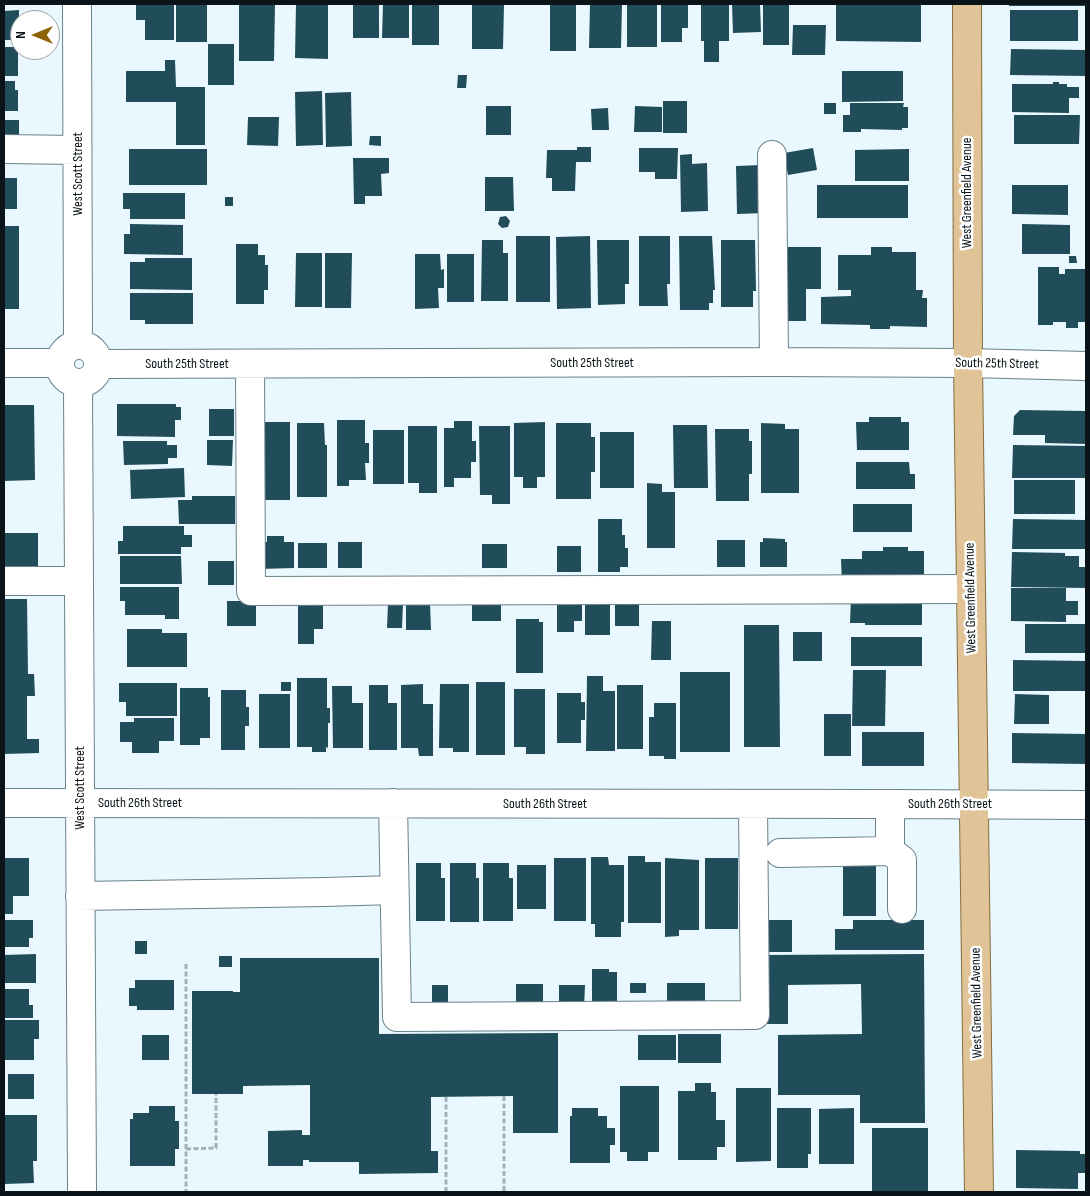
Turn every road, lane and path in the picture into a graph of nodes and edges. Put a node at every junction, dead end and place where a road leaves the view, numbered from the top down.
1 (77, 4) edge
2 (967, 4) edge
3 (4, 149) edge
4 (77, 150) junction
5 (772, 155) dead end
6 (69, 354) junction
7 (774, 362) junction
8 (4, 363) edge
9 (968, 363) junction
10 (98, 364) junction
11 (250, 364) junction
12 (1086, 366) edge
13 (78, 383) junction
14 (79, 581) junction
15 (4, 582) edge
16 (971, 589) junction
17 (4, 803) edge
18 (80, 803) junction
19 (393, 804) junction
20 (753, 804) junction
21 (890, 804) junction
22 (974, 804) junction
23 (1086, 805) edge
24 (890, 851) junction
25 (780, 852) dead end
26 (394, 890) junction
27 (80, 896) junction
28 (902, 909) dead end
29 (186, 964) dead end
30 (216, 1094) dead end
31 (446, 1096) dead end
32 (504, 1096) dead end
33 (186, 1149) junction
34 (82, 1192) edge
35 (186, 1192) edge
36 (446, 1192) edge
37 (504, 1192) edge
38 (979, 1192) edge

1 - 4 street, West Scott Street
2 - 9 main road, West Greenfield Avenue
3 - 4 street
4 - 6 street, West Scott Street
5 - 7 street
6 - 8 street
6 - 10 street
6 - 13 street
7 - 9 street, South 25th Street
7 - 11 street, South 25th Street
9 - 12 street, South 25th Street
9 - 16 main road, West Greenfield Avenue
10 - 11 street, South 25th Street
10 - 13 street
11 - 16 street
13 - 14 street, West Scott Street
14 - 15 street
14 - 18 street, West Scott Street
16 - 22 main road, West Greenfield Avenue
17 - 18 street, South 26th Street
18 - 19 street, South 26th Street
18 - 27 street, West Scott Street
19 - 20 street, South 26th Street
19 - 26 street
20 - 21 street, South 26th Street
20 - 26 street
21 - 22 street, South 26th Street
21 - 24 street
22 - 23 street, South 26th Street
22 - 38 main road, West Greenfield Avenue
24 - 25 street
24 - 28 street
26 - 27 street
27 - 34 street, West Scott Street
29 - 33 path
30 - 33 path
31 - 36 path
32 - 37 path
33 - 35 path

